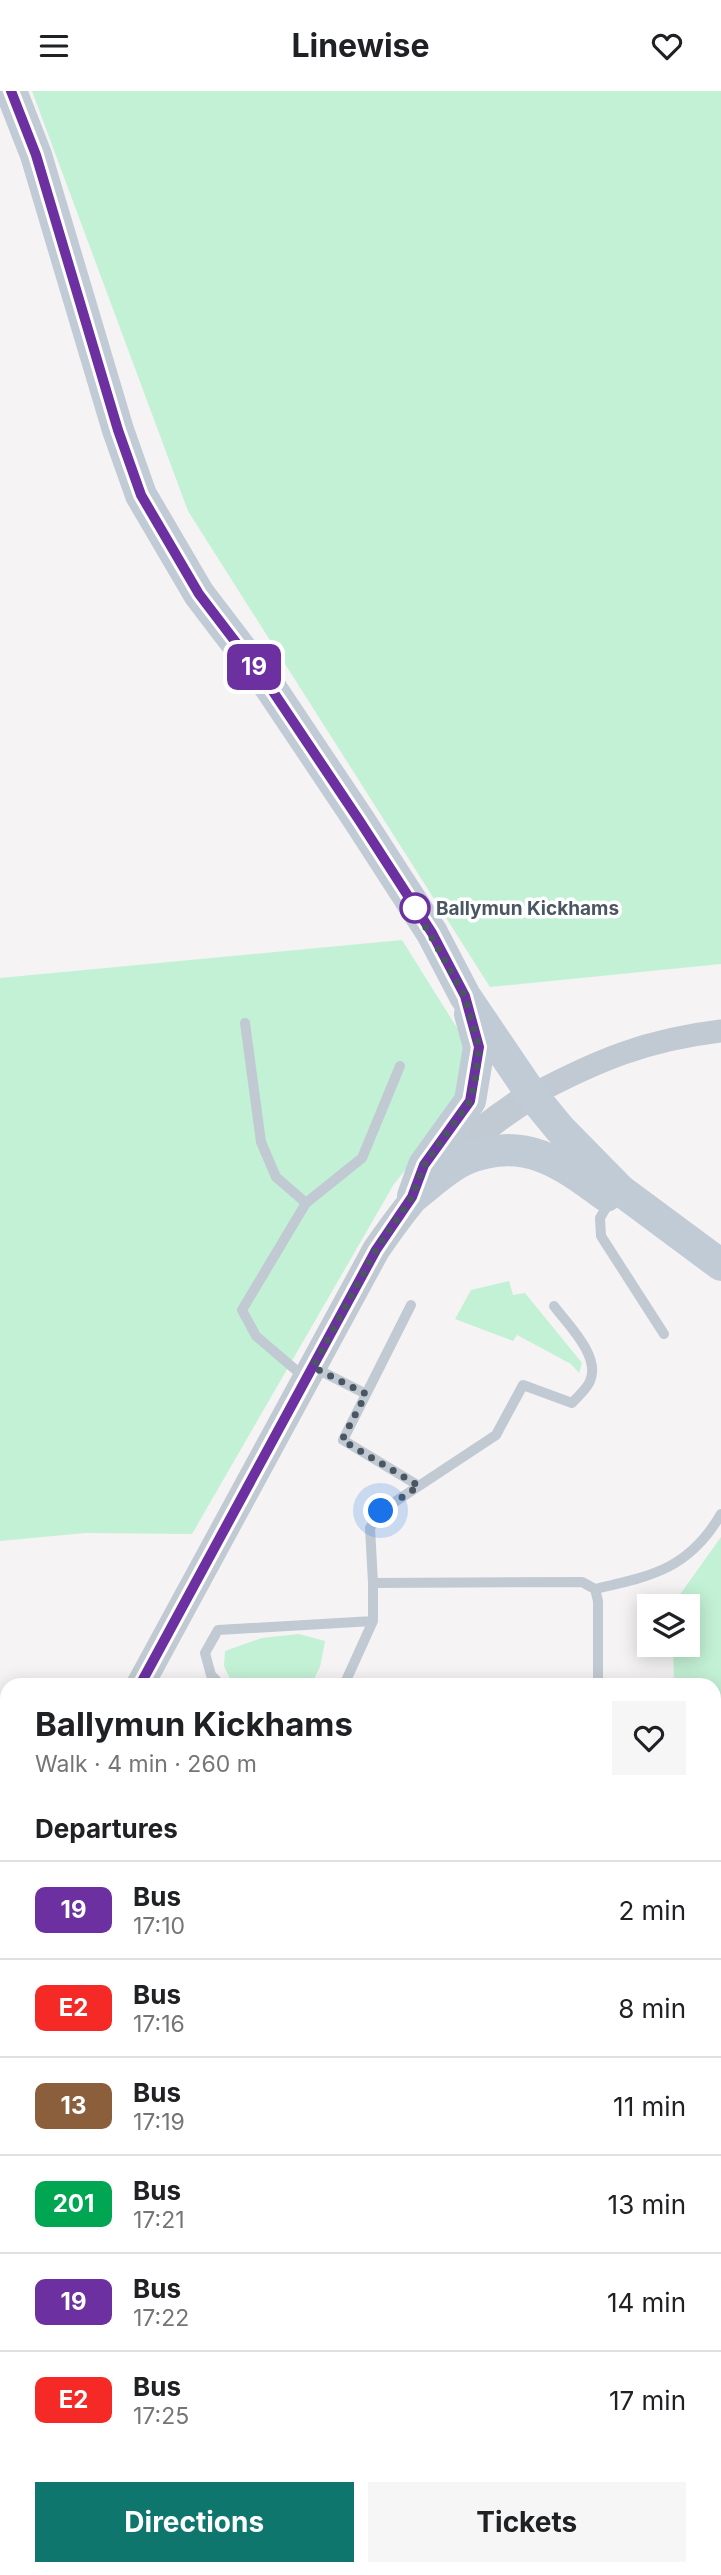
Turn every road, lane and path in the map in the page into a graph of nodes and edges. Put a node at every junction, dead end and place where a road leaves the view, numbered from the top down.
1 (11, 91) edge
2 (465, 996) junction
3 (245, 1023) dead end
4 (721, 1031) edge
5 (400, 1066) dead end
6 (532, 1095) junction
7 (412, 1197) junction
8 (610, 1199) junction
9 (306, 1203) junction
10 (678, 1235) junction
11 (721, 1265) edge
12 (411, 1305) dead end
13 (554, 1306) dead end
14 (664, 1335) dead end
15 (309, 1373) junction
16 (366, 1394) junction
17 (419, 1486) junction
18 (721, 1514) edge
19 (373, 1583) junction
20 (595, 1589) junction
21 (373, 1621) junction
22 (144, 1678) edge
23 (214, 1678) edge
24 (347, 1678) edge
25 (598, 1678) edge

1 - 2 main road
2 - 6 main road
2 - 7 main road
3 - 9 lane
4 - 6 street
5 - 9 lane
6 - 7 street
6 - 10 main road
7 - 8 main road
7 - 15 street
8 - 10 main road
8 - 14 lane
9 - 15 lane
10 - 11 main road
12 - 16 lane
13 - 17 lane
15 - 16 lane
15 - 22 street
16 - 17 lane
17 - 19 lane
18 - 20 lane
19 - 20 lane
19 - 21 lane
20 - 25 lane
21 - 23 lane
21 - 24 lane

